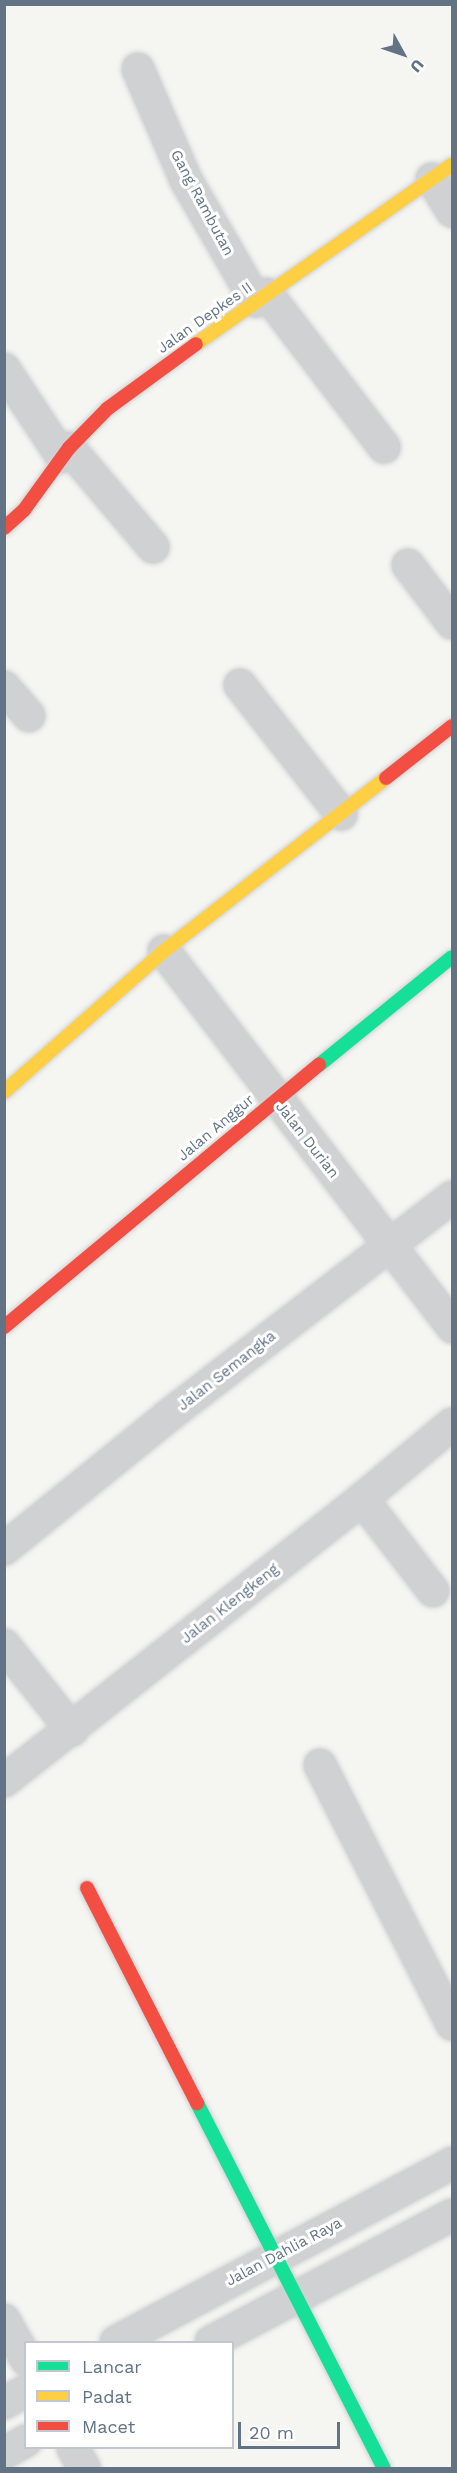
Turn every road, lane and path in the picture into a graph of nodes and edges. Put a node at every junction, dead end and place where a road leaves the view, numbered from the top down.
1 (138, 69) dead end
2 (442, 172) edge
3 (453, 211) edge
4 (261, 298) junction
5 (4, 369) edge
6 (384, 447) dead end
7 (65, 452) junction
8 (4, 528) edge
9 (153, 547) dead end
10 (408, 565) dead end
11 (453, 623) edge
12 (240, 685) dead end
13 (4, 687) edge
14 (30, 716) dead end
15 (453, 726) edge
16 (341, 814) junction
17 (164, 951) junction
18 (453, 957) edge
19 (4, 1092) edge
20 (276, 1099) junction
21 (453, 1197) edge
22 (389, 1246) junction
23 (4, 1327) edge
24 (453, 1327) edge
25 (453, 1424) edge
26 (362, 1499) junction
27 (4, 1549) edge
28 (433, 1592) dead end
29 (4, 1645) edge
30 (72, 1730) junction
31 (320, 1765) dead end
32 (4, 1781) edge
33 (87, 1888) dead end
34 (453, 2024) edge
35 (453, 2163) edge
36 (453, 2216) edge
37 (274, 2257) junction
38 (295, 2298) junction
39 (4, 2320) edge
40 (120, 2341) edge
41 (215, 2341) edge
42 (24, 2355) edge
43 (24, 2392) edge
44 (4, 2403) edge
45 (24, 2442) edge
46 (74, 2449) edge
47 (4, 2452) edge
48 (84, 2469) edge
49 (384, 2469) edge

1 - 4 street, Gang Rambutan
2 - 3 street
2 - 4 street, Jalan Depkes II
4 - 6 street, Gang Rambutan
4 - 7 street, Jalan Depkes II
5 - 7 street
7 - 8 street, Jalan Depkes II
7 - 9 street
10 - 11 street
12 - 16 street
13 - 14 street
15 - 16 street
16 - 17 street
17 - 19 street
17 - 20 street, Jalan Durian
18 - 20 street, Jalan Anggur
20 - 22 street, Jalan Durian
20 - 23 street, Jalan Anggur
21 - 22 street, Jalan Semangka
22 - 24 street, Jalan Durian
22 - 27 street, Jalan Semangka
25 - 26 street, Jalan Klengkeng
26 - 28 street
26 - 30 street, Jalan Klengkeng
29 - 30 street
30 - 32 street, Jalan Klengkeng
31 - 34 street
33 - 37 street
35 - 37 street, Jalan Dahlia Raya
36 - 38 street
37 - 38 street
37 - 40 street, Jalan Dahlia Raya
38 - 41 street
38 - 49 street
39 - 42 street
43 - 44 street
45 - 47 street
46 - 48 street

